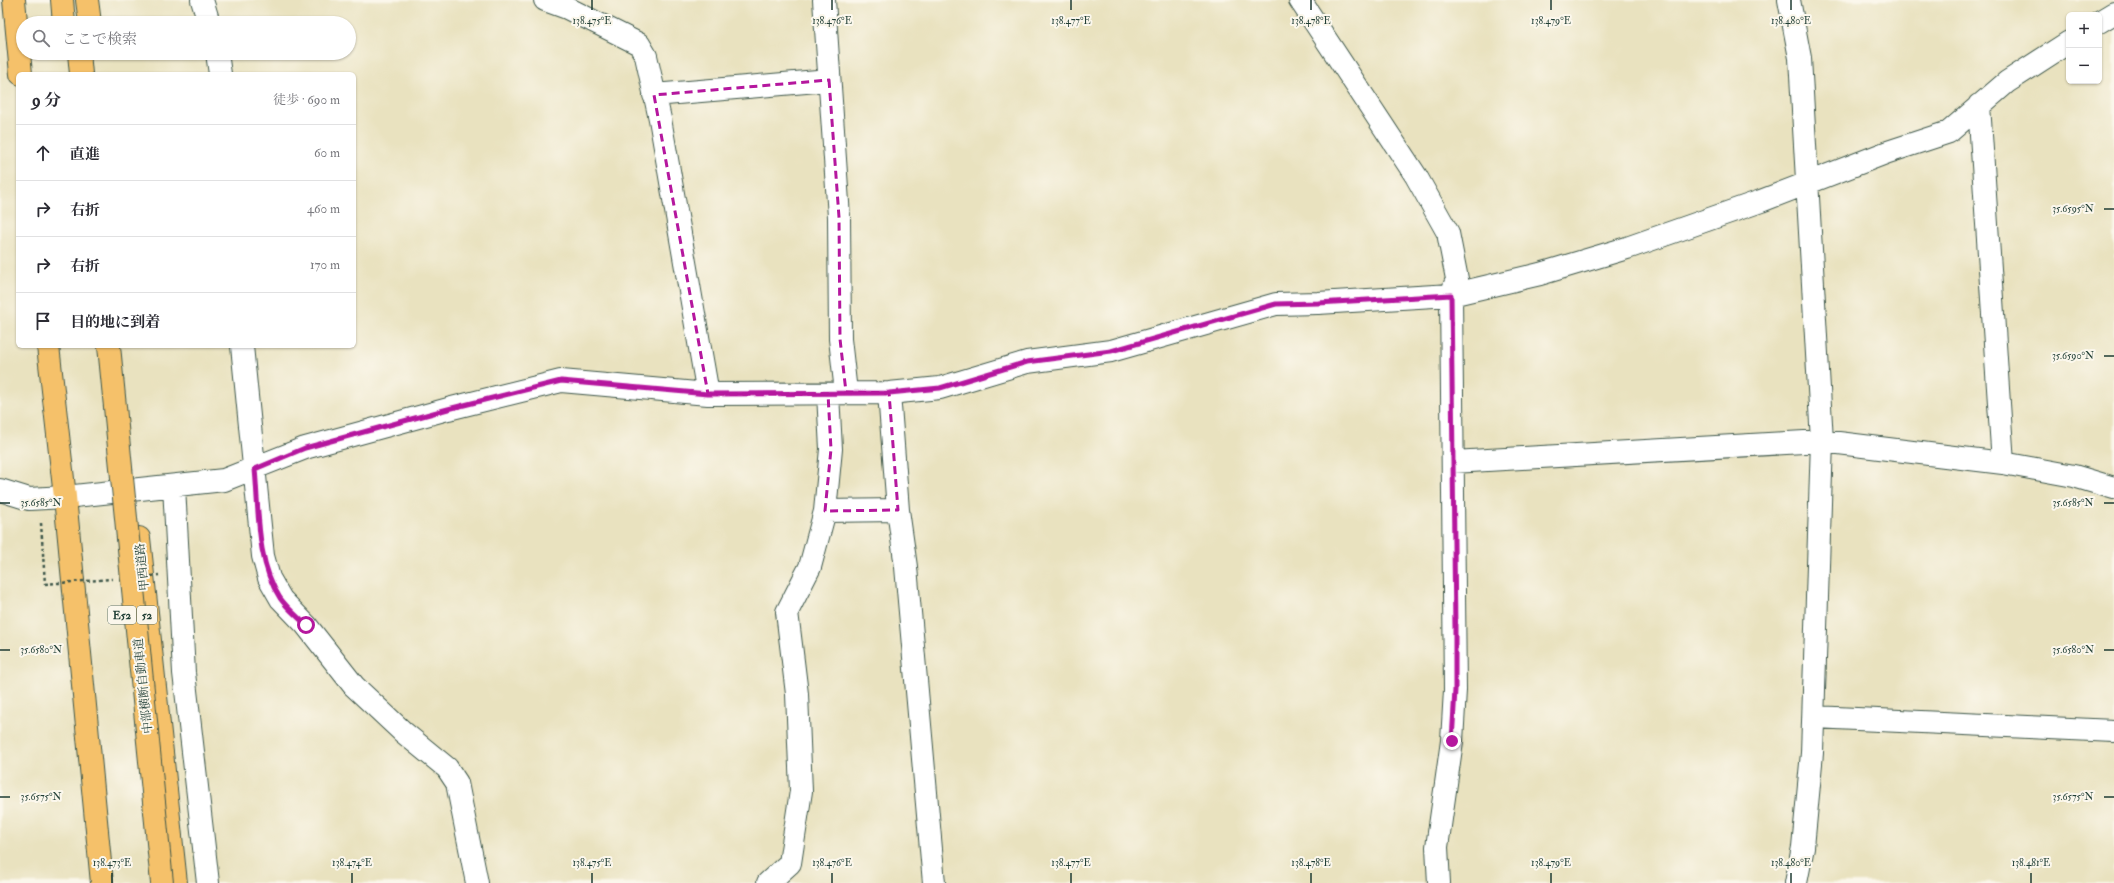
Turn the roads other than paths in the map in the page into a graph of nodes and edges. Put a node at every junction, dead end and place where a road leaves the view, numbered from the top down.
1 (14, 0) edge
2 (62, 0) edge
3 (73, 0) edge
4 (87, 0) edge
5 (202, 0) edge
6 (545, 0) edge
7 (824, 0) edge
8 (1300, 0) edge
9 (1789, 0) edge
10 (2114, 13) edge
11 (63, 16) edge
12 (75, 16) edge
13 (89, 16) edge
14 (207, 16) edge
15 (2102, 20) edge
16 (16, 21) edge
17 (2066, 44) edge
18 (20, 60) edge
19 (68, 60) edge
20 (80, 60) edge
21 (93, 60) edge
22 (218, 60) edge
23 (21, 72) edge
24 (69, 72) edge
25 (81, 72) edge
26 (94, 72) edge
27 (220, 72) edge
28 (829, 80) junction
29 (654, 95) junction
30 (1979, 105) junction
31 (1808, 182) junction
32 (1451, 295) junction
33 (48, 348) edge
34 (95, 348) edge
35 (109, 348) edge
36 (120, 348) edge
37 (242, 348) edge
38 (837, 393) junction
39 (889, 393) junction
40 (708, 394) junction
41 (1822, 441) junction
42 (1453, 462) junction
43 (2003, 463) junction
44 (255, 469) junction
45 (174, 486) junction
46 (133, 488) junction
47 (2114, 488) edge
48 (0, 490) edge
49 (65, 497) junction
50 (898, 510) junction
51 (825, 511) junction
52 (1814, 718) junction
53 (2114, 731) edge
54 (102, 883) edge
55 (148, 883) edge
56 (162, 883) edge
57 (176, 883) edge
58 (208, 883) edge
59 (477, 883) edge
60 (768, 883) edge
61 (934, 883) edge
62 (1439, 883) edge
63 (1796, 883) edge

1 - 16 highway
2 - 11 highway
3 - 12 highway
4 - 13 highway
5 - 14 street
6 - 29 street
7 - 28 street
8 - 32 street
9 - 31 street
10 - 15 street
17 - 30 street
18 - 23 highway
19 - 24 highway
20 - 25 highway
21 - 26 highway
22 - 27 street
28 - 29 street
28 - 38 street
29 - 40 street
30 - 31 street
30 - 43 street
31 - 32 street
31 - 41 street
32 - 39 street
32 - 42 street
33 - 49 highway
34 - 55 highway, 中部横断自動車道 / E52
35 - 56 highway, 中部横断自動車道 / E52, bridge
36 - 46 highway, 甲西道路 / 52
37 - 44 street
38 - 39 street
38 - 40 street
38 - 51 street
39 - 50 street
40 - 44 street
41 - 42 street
41 - 43 street
41 - 52 street
42 - 62 street
43 - 47 street
44 - 45 street
44 - 59 street
45 - 46 street
45 - 58 street
46 - 49 street
46 - 57 highway, 甲西道路 / 52
48 - 49 street
49 - 54 highway
50 - 51 street
50 - 61 street
51 - 60 street
52 - 53 street
52 - 63 street

